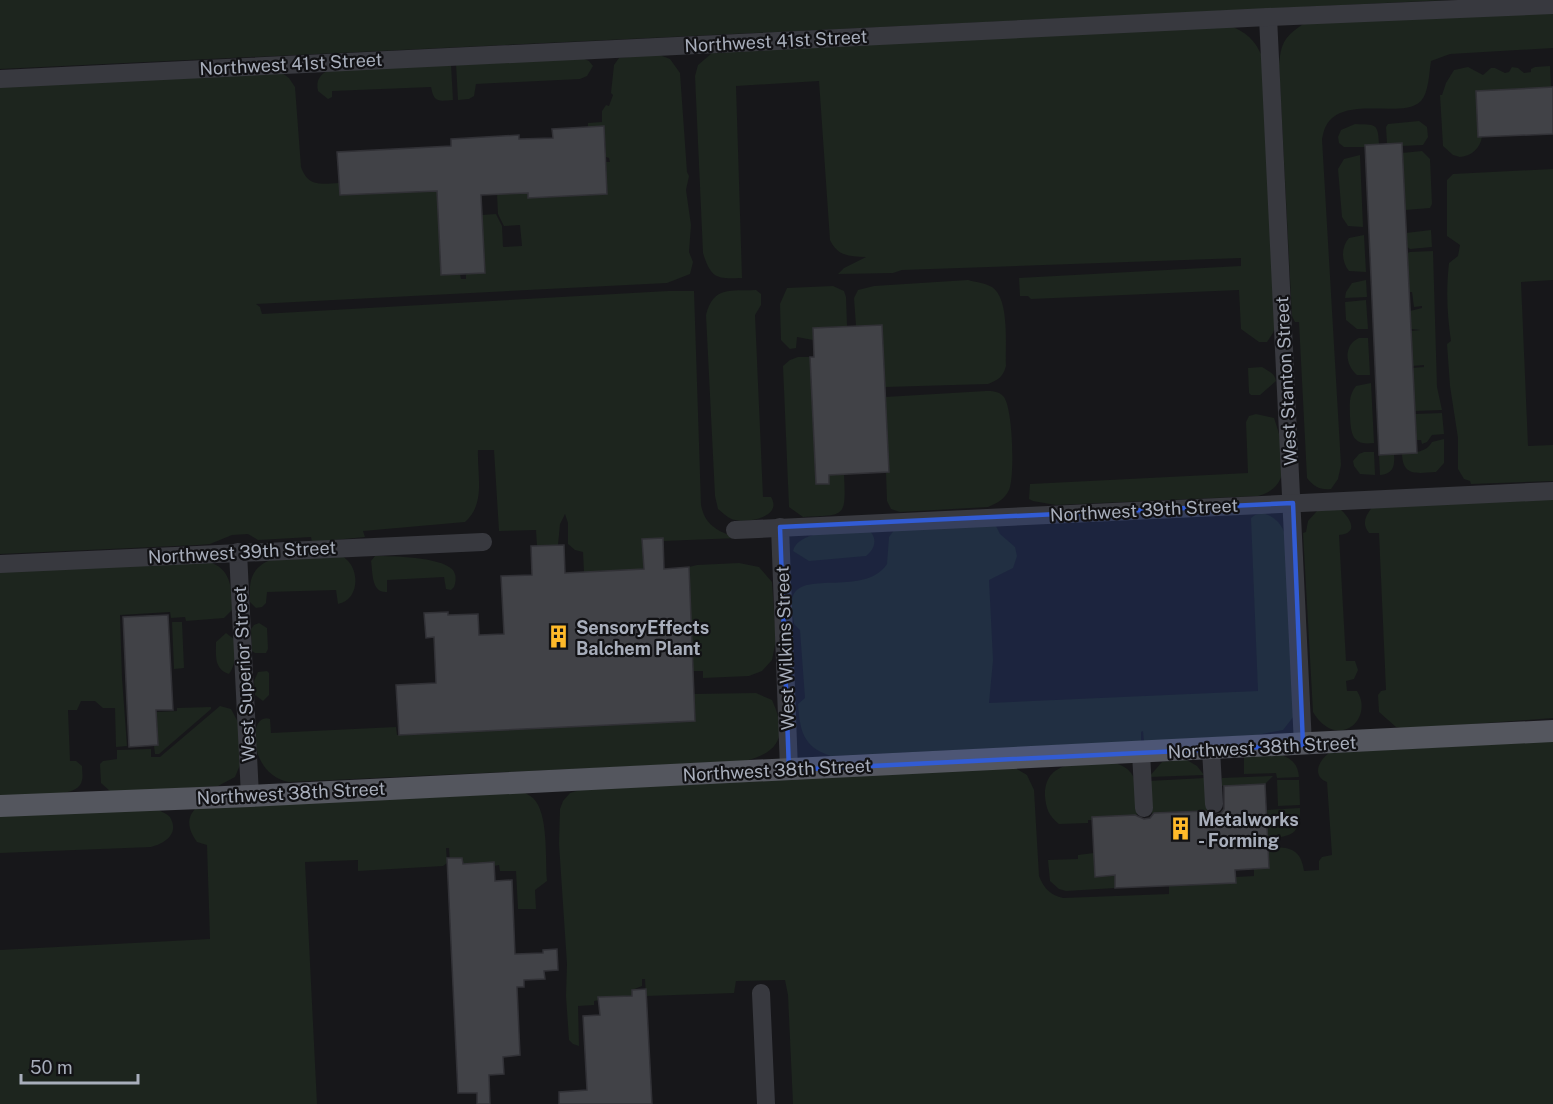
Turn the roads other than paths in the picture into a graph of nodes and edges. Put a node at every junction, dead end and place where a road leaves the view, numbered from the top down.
1 (1553, 5) edge
2 (1268, 17) junction
3 (0, 78) edge
4 (1553, 491) edge
5 (1293, 503) junction
6 (780, 527) junction
7 (735, 530) dead end
8 (483, 542) dead end
9 (238, 552) junction
10 (0, 564) edge
11 (1553, 731) edge
12 (1303, 745) junction
13 (1210, 749) junction
14 (1141, 753) junction
15 (789, 770) junction
16 (250, 796) junction
17 (1214, 804) dead end
18 (0, 806) edge
19 (1144, 808) dead end
20 (761, 993) dead end
21 (766, 1104) edge

1 - 2 street, Northwest 41st Street
2 - 3 street, Northwest 41st Street
2 - 5 street, West Stanton Street
4 - 5 street, Northwest 39th Street
5 - 6 street, Northwest 39th Street
5 - 12 street, West Stanton Street
6 - 7 street, Northwest 39th Street
6 - 15 street, West Wilkins Street
8 - 9 street, Northwest 39th Street
9 - 10 street, Northwest 39th Street
9 - 16 street, West Superior Street
11 - 12 main road, Northwest 38th Street
12 - 13 main road, Northwest 38th Street
13 - 14 main road, Northwest 38th Street
13 - 17 street
14 - 15 main road, Northwest 38th Street
14 - 19 street
15 - 16 main road, Northwest 38th Street
16 - 18 main road, Northwest 38th Street
20 - 21 street

